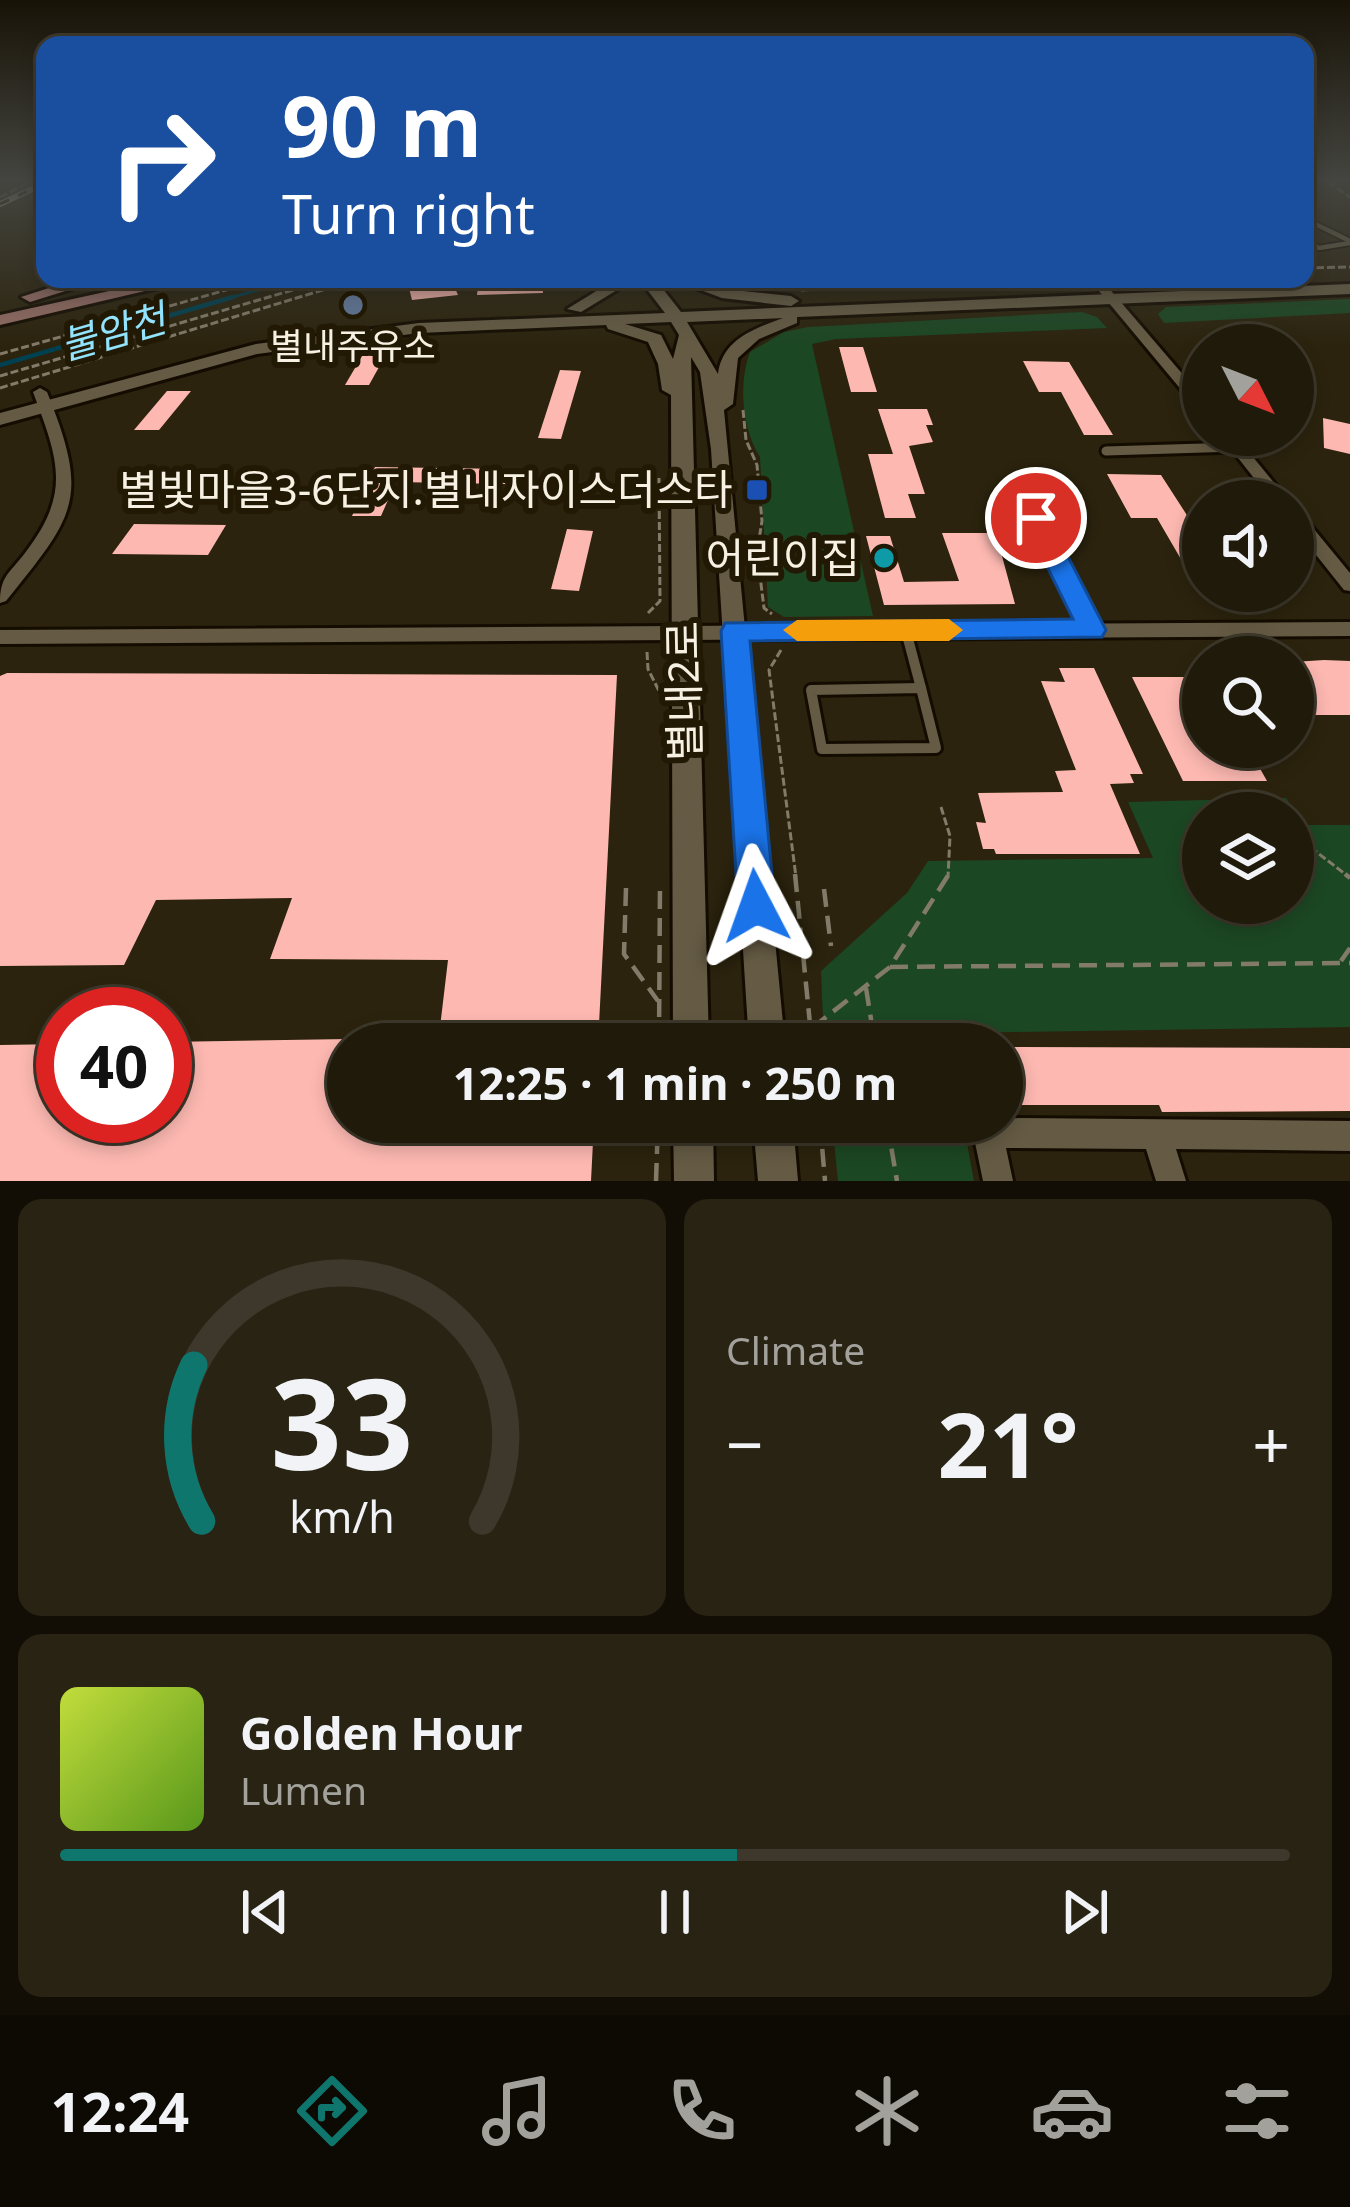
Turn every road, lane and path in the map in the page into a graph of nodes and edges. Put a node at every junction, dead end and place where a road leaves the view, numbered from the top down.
1 (1350, 242) edge
2 (1314, 246) edge
3 (1350, 271) edge
4 (1314, 272) edge
5 (1314, 272) edge
6 (71, 288) edge
7 (94, 288) edge
8 (115, 288) edge
9 (138, 288) edge
10 (234, 288) edge
11 (299, 288) edge
12 (329, 288) edge
13 (614, 288) edge
14 (653, 288) edge
15 (709, 288) edge
16 (881, 288) edge
17 (966, 288) edge
18 (1102, 288) edge
19 (1350, 289) edge
20 (791, 296) junction
21 (1112, 300) junction
22 (823, 312) junction
23 (0, 313) edge
24 (575, 314) junction
25 (677, 321) junction
26 (0, 354) edge
27 (0, 376) edge
28 (1182, 382) edge
29 (0, 388) edge
30 (42, 399) junction
31 (742, 400) dead end
32 (0, 404) edge
33 (0, 419) edge
34 (684, 429) junction
35 (1182, 445) edge
36 (721, 448) junction
37 (1106, 451) dead end
38 (1244, 456) edge
39 (659, 474) dead end
40 (1264, 480) edge
41 (1036, 518) dead end
42 (1314, 541) edge
43 (1350, 585) edge
44 (0, 596) edge
45 (646, 614) dead end
46 (780, 621) dead end
47 (1350, 629) edge
48 (906, 630) junction
49 (1092, 630) junction
50 (682, 631) junction
51 (735, 631) junction
52 (0, 637) edge
53 (782, 653) dead end
54 (648, 669) dead end
55 (921, 688) junction
56 (662, 698) dead end
57 (941, 807) dead end
58 (1314, 850) edge
59 (661, 862) dead end
60 (1350, 878) edge
61 (626, 888) dead end
62 (824, 889) dead end
63 (831, 946) dead end
64 (1350, 948) edge
65 (1340, 963) junction
66 (1350, 963) edge
67 (890, 967) junction
68 (866, 986) junction
69 (659, 1002) junction
70 (659, 1023) edge
71 (691, 1023) edge
72 (765, 1023) edge
73 (810, 1023) edge
74 (820, 1023) edge
75 (872, 1023) edge
76 (1156, 1134) junction
77 (1350, 1136) edge
78 (657, 1143) edge
79 (693, 1143) edge
80 (775, 1143) edge
81 (822, 1143) edge
82 (891, 1143) edge
83 (656, 1181) edge
84 (694, 1181) edge
85 (778, 1181) edge
86 (825, 1181) edge
87 (897, 1181) edge
88 (998, 1181) edge
89 (1171, 1181) edge

1 - 2 lane
3 - 4 street
3 - 5 path
6 - 23 main road
7 - 23 main road
8 - 23 main road
9 - 23 main road
10 - 26 path
11 - 27 path
12 - 29 path
13 - 24 street
14 - 25 street, 별내2로
15 - 20 street
16 - 20 path
17 - 20 street
18 - 21 street
19 - 21 street
20 - 25 street
21 - 22 street
21 - 28 street
22 - 25 street
22 - 36 street
24 - 25 street
24 - 30 street
24 - 34 street
25 - 34 street, 별내2로
25 - 36 street, 별내2로
30 - 32 street
30 - 33 street
30 - 44 street
31 - 46 path
34 - 50 street, 별내2로
35 - 37 lane
36 - 51 street, 별내2로
38 - 40 street
39 - 45 path
41 - 49 lane
42 - 43 street
47 - 49 street
48 - 49 street
48 - 51 street
48 - 55 lane
50 - 51 street
50 - 52 street
50 - 71 street, 별내2로
51 - 72 street, 별내2로
53 - 73 path
54 - 56 path
55 - 55 lane
57 - 67 path
58 - 60 path
59 - 69 path
61 - 69 path
62 - 63 path
64 - 65 path
65 - 66 path
65 - 67 path
67 - 68 path
68 - 74 path
68 - 75 path
69 - 70 path
76 - 77 street
76 - 88 street
76 - 89 street
78 - 83 path
79 - 84 street
80 - 85 street
81 - 86 path
82 - 87 path

